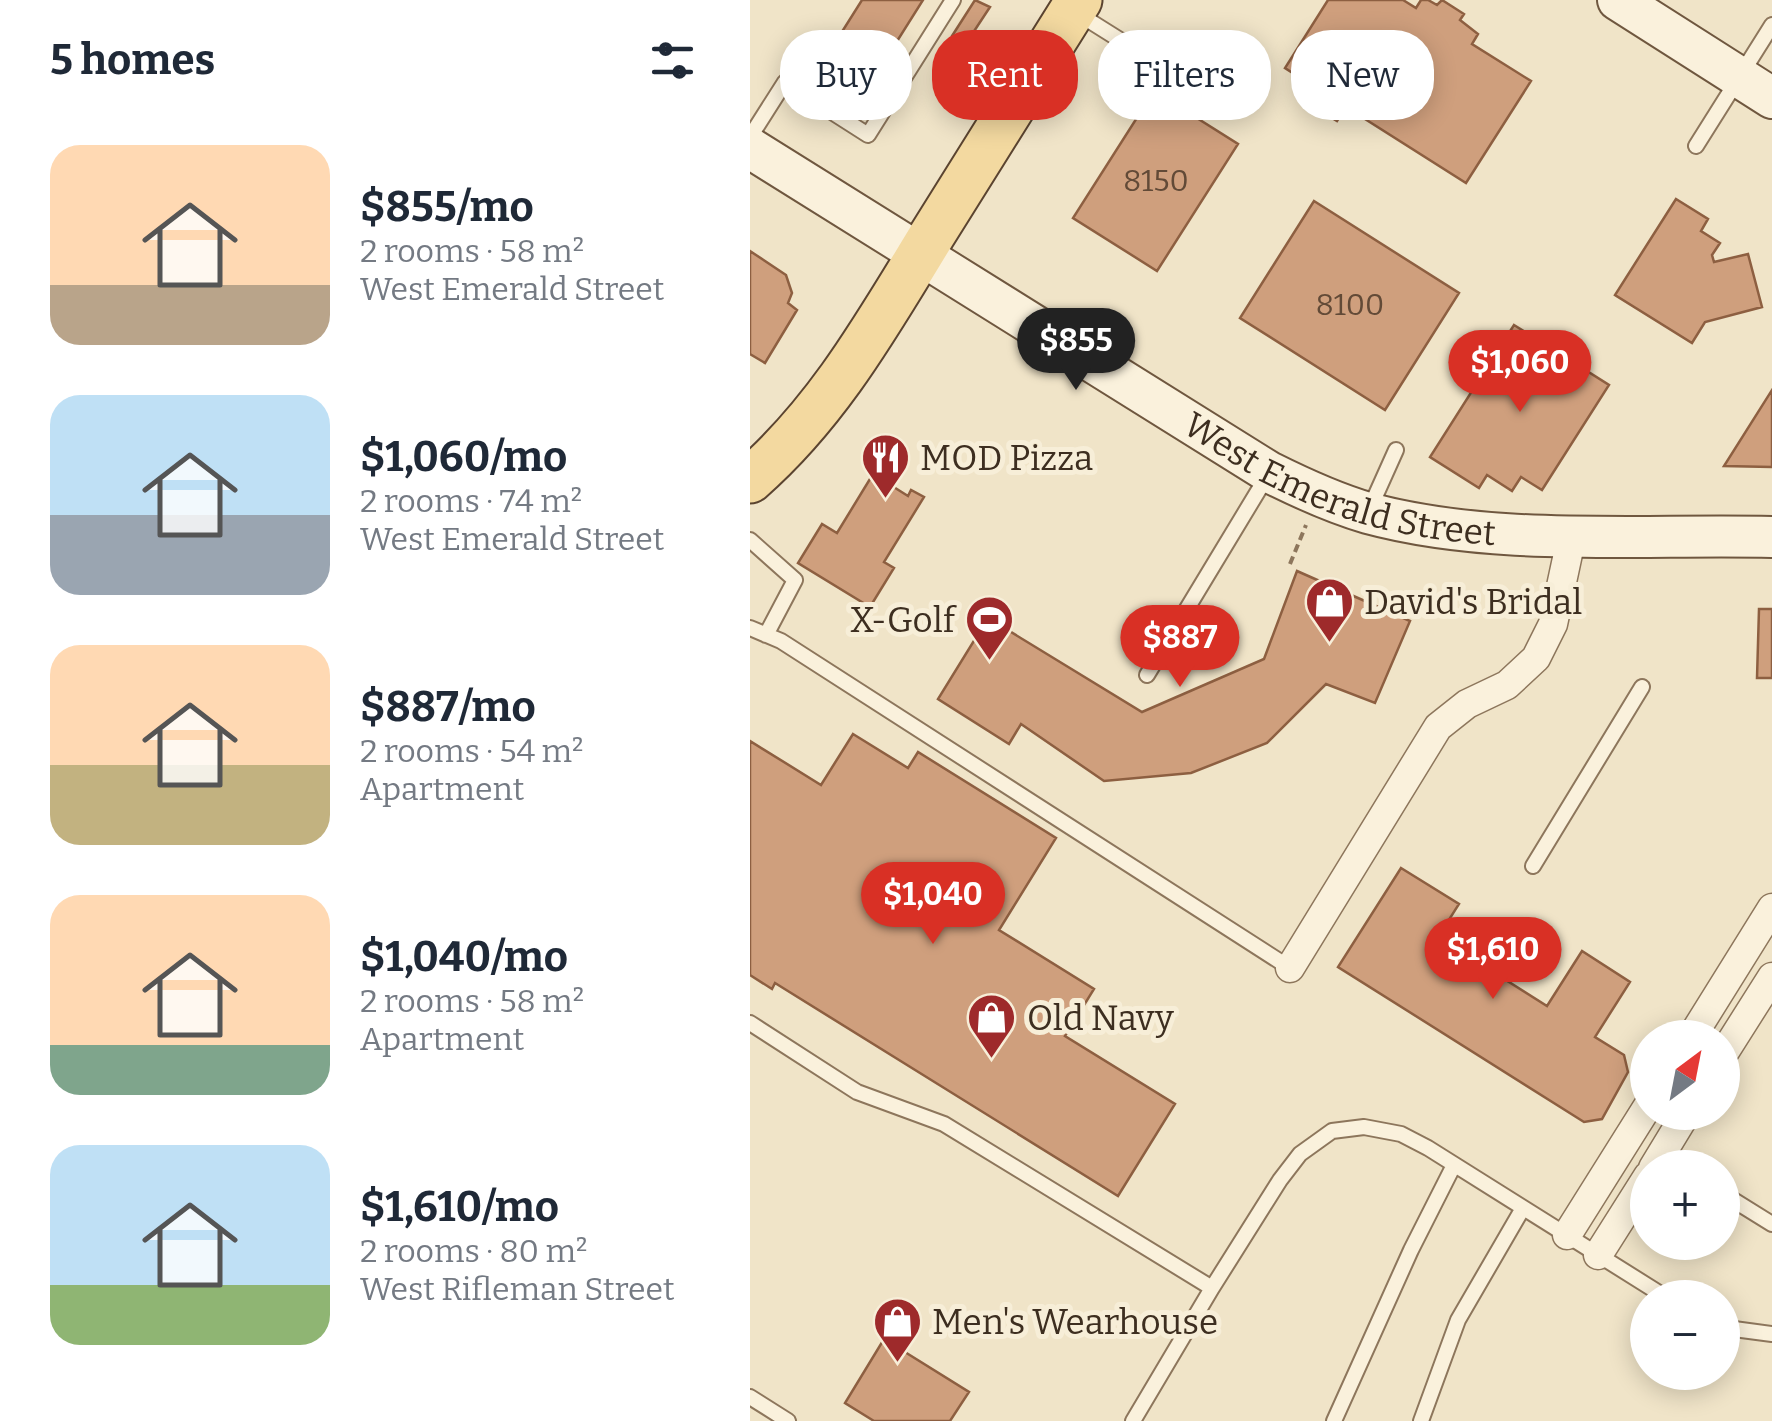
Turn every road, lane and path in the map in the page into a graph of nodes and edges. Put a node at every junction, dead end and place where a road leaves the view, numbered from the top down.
1 (953, 0) edge
2 (1618, 0) edge
3 (1072, 5) edge
4 (1772, 24) edge
5 (1107, 30) edge
6 (1756, 87) edge
7 (750, 137) edge
8 (1696, 146) dead end
9 (750, 148) edge
10 (920, 255) junction
11 (1396, 450) dead end
12 (1269, 472) junction
13 (750, 480) edge
14 (1368, 513) junction
15 (1306, 525) dead end
16 (1572, 535) junction
17 (1772, 537) edge
18 (750, 540) edge
19 (1290, 564) dead end
20 (750, 628) edge
21 (766, 635) junction
22 (1146, 675) dead end
23 (1642, 687) dead end
24 (1533, 866) dead end
25 (1772, 908) edge
26 (1290, 968) joint
27 (1772, 977) edge
28 (1702, 1020) edge
29 (750, 1023) edge
30 (1740, 1028) edge
31 (1633, 1130) edge
32 (1454, 1165) junction
33 (1630, 1204) edge
34 (1740, 1204) edge
35 (1523, 1208) junction
36 (1772, 1224) edge
37 (1567, 1235) junction
38 (1598, 1255) junction
39 (1638, 1280) edge
40 (1212, 1288) junction
41 (1740, 1330) edge
42 (1772, 1334) edge
43 (750, 1397) edge
44 (781, 1419) edge
45 (1134, 1421) edge
46 (1334, 1421) edge
47 (1421, 1421) edge

1 - 7 lane
2 - 6 main road
3 - 5 lane
3 - 10 main road
4 - 6 lane
6 - 8 lane
9 - 10 main road, West Emerald Street
10 - 12 main road, West Emerald Street
10 - 13 main road
11 - 14 lane
12 - 14 main road, West Emerald Street
12 - 22 lane
14 - 16 main road, West Emerald Street
15 - 19 path
16 - 17 main road, West Emerald Street
16 - 26 street
18 - 21 lane
20 - 21 lane
21 - 26 lane
23 - 24 lane
25 - 28 street
27 - 30 street
29 - 40 lane
31 - 37 street
32 - 35 lane
32 - 40 lane
32 - 46 lane
33 - 38 street
34 - 36 lane
35 - 37 lane
35 - 47 lane
37 - 38 lane
38 - 39 lane
40 - 45 lane
41 - 42 lane
43 - 44 lane

